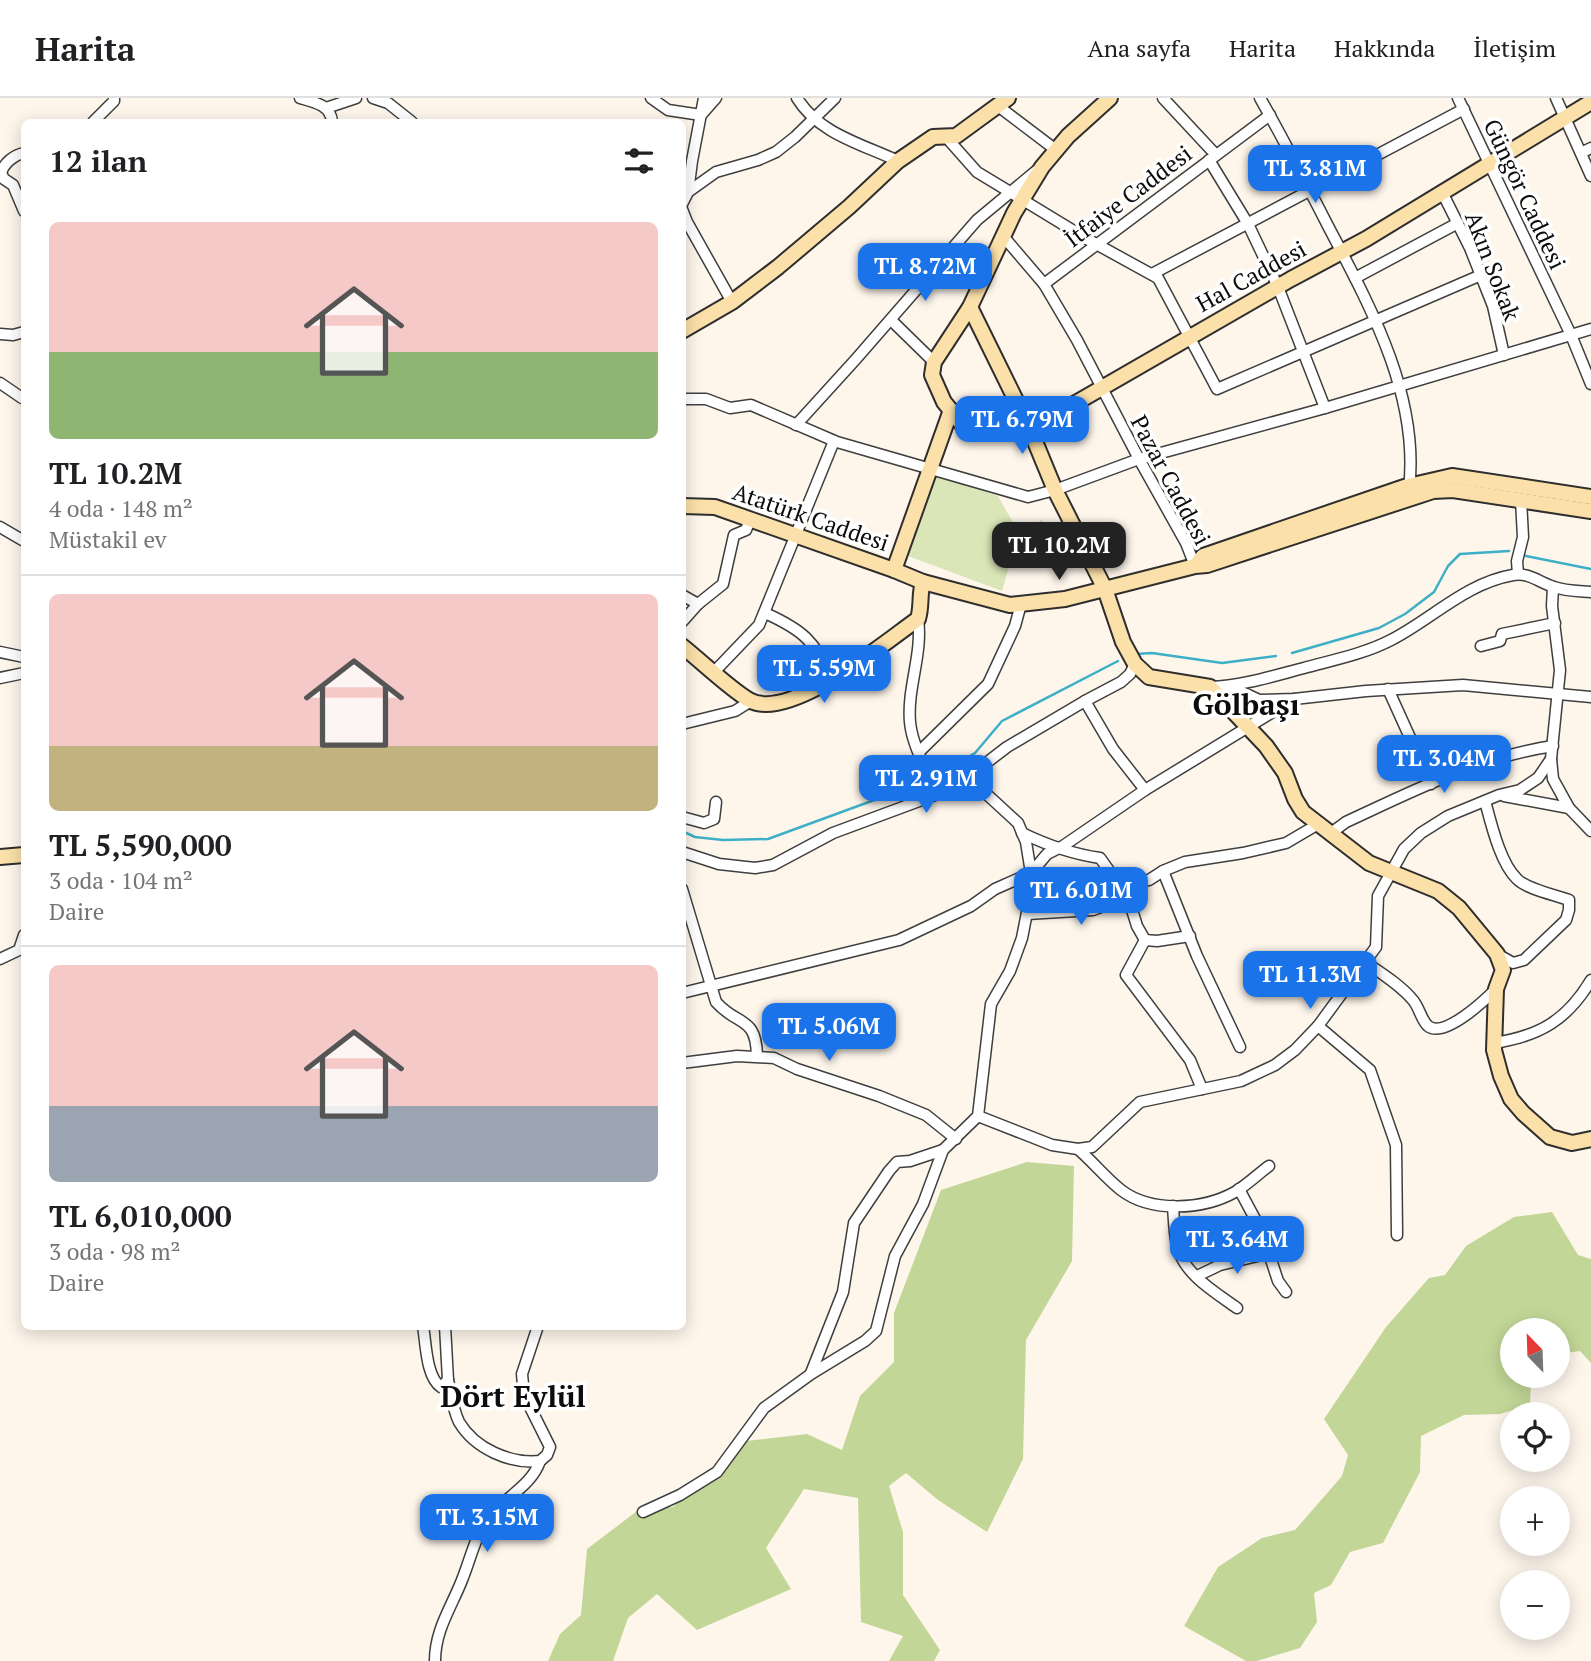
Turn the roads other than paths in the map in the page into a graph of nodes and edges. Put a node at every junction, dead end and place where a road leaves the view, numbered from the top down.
1 (114, 98) edge
2 (300, 98) edge
3 (356, 98) edge
4 (373, 98) edge
5 (651, 98) edge
6 (704, 98) edge
7 (716, 98) edge
8 (797, 98) edge
9 (835, 98) edge
10 (1110, 98) edge
11 (1163, 98) edge
12 (1260, 98) edge
13 (1458, 98) edge
14 (1556, 98) edge
15 (1003, 102) edge
16 (1591, 102) edge
17 (326, 108) junction
18 (1464, 109) junction
19 (1270, 115) junction
20 (701, 116) junction
21 (814, 117) junction
22 (1566, 118) junction
23 (96, 119) edge
24 (332, 119) edge
25 (408, 119) edge
26 (946, 137) junction
27 (1056, 150) junction
28 (1586, 151) edge
29 (21, 154) edge
30 (1212, 158) junction
31 (898, 160) junction
32 (687, 162) edge
33 (1490, 164) junction
34 (1591, 176) edge
35 (1310, 191) junction
36 (688, 192) junction
37 (1442, 192) junction
38 (1016, 195) junction
39 (686, 197) edge
40 (21, 204) edge
41 (686, 219) edge
42 (1248, 223) junction
43 (1458, 223) junction
44 (1003, 236) junction
45 (1096, 243) junction
46 (1342, 252) junction
47 (1152, 274) junction
48 (1481, 275) junction
49 (1355, 278) junction
50 (1044, 284) junction
51 (1278, 286) junction
52 (732, 302) junction
53 (970, 307) junction
54 (891, 320) junction
55 (1376, 320) junction
56 (686, 329) edge
57 (1591, 329) edge
58 (21, 333) edge
59 (0, 334) edge
60 (1571, 335) junction
61 (1190, 337) junction
62 (1304, 350) junction
63 (1504, 355) junction
64 (934, 362) junction
65 (0, 383) edge
66 (1591, 384) edge
67 (1399, 386) junction
68 (1101, 388) junction
69 (21, 396) edge
70 (686, 399) edge
71 (1325, 408) junction
72 (951, 410) junction
73 (796, 425) junction
74 (1029, 427) junction
75 (834, 441) junction
76 (1139, 460) junction
77 (930, 469) junction
78 (1055, 490) junction
79 (1408, 493) junction
80 (1591, 497) edge
81 (1521, 500) junction
82 (686, 506) edge
83 (1591, 511) edge
84 (750, 519) junction
85 (0, 527) edge
86 (797, 535) junction
87 (21, 539) edge
88 (1195, 566) junction
89 (894, 570) junction
90 (1518, 574) junction
91 (923, 582) junction
92 (1553, 587) junction
93 (1105, 589) junction
94 (1591, 592) edge
95 (686, 596) edge
96 (698, 604) junction
97 (1021, 604) junction
98 (765, 613) junction
99 (686, 618) edge
100 (918, 619) junction
101 (1555, 623) junction
102 (1481, 646) dead end
103 (686, 649) edge
104 (0, 652) edge
105 (21, 656) edge
106 (1135, 664) junction
107 (714, 672) junction
108 (21, 674) edge
109 (0, 678) edge
110 (833, 678) junction
111 (1228, 686) junction
112 (1210, 687) junction
113 (1388, 690) junction
114 (1558, 693) junction
115 (1591, 697) edge
116 (1294, 699) junction
117 (751, 701) junction
118 (1085, 701) junction
119 (686, 723) edge
120 (1250, 726) junction
121 (1553, 746) junction
122 (919, 752) junction
123 (1551, 759) junction
124 (968, 778) junction
125 (1431, 783) junction
126 (1144, 790) junction
127 (938, 794) junction
128 (1499, 795) junction
129 (1485, 801) junction
130 (716, 802) dead end
131 (1569, 808) junction
132 (686, 818) edge
133 (1326, 828) junction
134 (1591, 831) edge
135 (1022, 833) junction
136 (1059, 848) junction
137 (686, 853) edge
138 (21, 855) edge
139 (0, 857) edge
140 (1163, 871) junction
141 (1031, 873) junction
142 (1390, 873) junction
143 (1123, 887) junction
144 (1128, 897) junction
145 (686, 900) edge
146 (1027, 914) junction
147 (1190, 936) junction
148 (1145, 940) junction
149 (21, 949) edge
150 (1497, 954) junction
151 (0, 959) edge
152 (1365, 962) junction
153 (1591, 980) edge
154 (710, 987) junction
155 (1496, 989) junction
156 (686, 992) edge
157 (1318, 1026) junction
158 (1494, 1043) junction
159 (1240, 1047) dead end
160 (757, 1056) junction
161 (686, 1063) edge
162 (1202, 1089) junction
163 (978, 1116) junction
164 (956, 1139) junction
165 (1591, 1139) edge
166 (1079, 1149) junction
167 (943, 1150) junction
168 (1269, 1166) dead end
169 (1239, 1189) junction
170 (1172, 1206) junction
171 (1397, 1235) dead end
172 (1270, 1253) junction
173 (1197, 1276) junction
174 (1286, 1292) dead end
175 (1237, 1308) dead end
176 (424, 1330) edge
177 (445, 1330) edge
178 (537, 1330) edge
179 (811, 1374) junction
180 (448, 1380) junction
181 (540, 1461) junction
182 (643, 1513) dead end
183 (435, 1661) edge

1 - 23 street
2 - 17 street
3 - 17 street
4 - 25 street
5 - 20 street
6 - 20 street
7 - 20 street
8 - 21 street
9 - 21 street
10 - 27 street
11 - 30 street
12 - 19 street
13 - 18 street, Güngör Caddesi
14 - 22 street
15 - 26 street
15 - 27 street
16 - 22 street, Hal Caddesi
17 - 24 street
18 - 33 street, Güngör Caddesi
18 - 35 street
19 - 30 street, İtfaiye Caddesi
19 - 35 street
20 - 32 street
21 - 31 street
21 - 36 street
22 - 28 street
22 - 33 street, Hal Caddesi
26 - 31 street
26 - 38 street
27 - 38 street
28 - 34 street
29 - 40 street
30 - 42 street
30 - 45 street, İtfaiye Caddesi
31 - 52 street
32 - 36 street
33 - 37 street, Hal Caddesi
33 - 60 street, Güngör Caddesi
35 - 42 street
35 - 46 street
36 - 39 street
37 - 43 street, Akın Sokak
37 - 46 street, Hal Caddesi
38 - 44 street
38 - 45 street
38 - 54 street
41 - 52 street
42 - 47 street
42 - 51 street
43 - 48 street, Akın Sokak
43 - 49 street
44 - 50 street, Pazar Caddesi
44 - 53 street
45 - 47 street
45 - 50 street, İtfaiye Caddesi
46 - 49 street
46 - 51 street, Hal Caddesi
47 - 61 street
48 - 55 street
48 - 63 street, Akın Sokak
49 - 55 street
50 - 68 street, Pazar Caddesi
51 - 61 street, Hal Caddesi
51 - 62 street
52 - 56 street
53 - 64 street
53 - 74 street
54 - 64 street
54 - 73 street
55 - 62 street
55 - 67 street
57 - 60 street
58 - 59 street
60 - 63 street
60 - 66 street, Güngör Caddesi
61 - 62 street
61 - 68 street, Hal Caddesi
62 - 71 street
63 - 67 street
64 - 72 street
65 - 69 street
67 - 71 street
67 - 79 street
68 - 74 street, Hal Caddesi
68 - 76 street, Pazar Caddesi
70 - 73 street
71 - 76 street
72 - 74 street, Hal Caddesi
72 - 77 street
73 - 75 street
74 - 78 street
75 - 77 street
75 - 86 street
76 - 78 street
76 - 88 street, Pazar Caddesi
77 - 78 street
77 - 89 street
78 - 93 street
79 - 80 street
79 - 81 street
79 - 88 street, Atatürk Caddesi
81 - 83 street
81 - 90 street
82 - 84 street, Atatürk Caddesi
84 - 86 street, Atatürk Caddesi
84 - 96 street
85 - 87 street
86 - 89 street, Atatürk Caddesi
86 - 98 street
88 - 93 street, Atatürk Caddesi
89 - 91 street, Atatürk Caddesi
90 - 92 street
90 - 111 street
91 - 97 street, Atatürk Caddesi
91 - 100 street
92 - 94 street
92 - 101 street
93 - 97 street, Atatürk Caddesi
93 - 106 street
95 - 96 street
96 - 99 street
97 - 122 street
98 - 107 street
98 - 110 street
100 - 110 street
100 - 122 street
101 - 102 street
101 - 114 street
103 - 107 street
104 - 105 street
106 - 112 street
106 - 118 street
107 - 117 street
108 - 109 street
110 - 117 street
111 - 112 street
111 - 116 street
112 - 120 street
113 - 114 street
113 - 116 street
113 - 125 street
114 - 115 street
114 - 121 street
116 - 120 street
117 - 119 street
118 - 124 street
118 - 126 street
120 - 126 street
120 - 133 street
121 - 123 street
121 - 125 street
122 - 127 street
123 - 128 street
123 - 131 street
124 - 127 street
124 - 135 street
125 - 133 street
126 - 136 street
127 - 137 street
128 - 129 street
128 - 131 street
129 - 142 street
129 - 150 street
130 - 132 street
131 - 134 street
133 - 140 street
133 - 142 street
135 - 136 street
135 - 141 street
136 - 141 street
136 - 143 street
138 - 139 street
140 - 143 street
140 - 147 street
141 - 146 street
141 - 154 street
142 - 150 street
142 - 152 street
143 - 144 street
144 - 146 street
144 - 148 street
145 - 154 street
146 - 163 street
147 - 148 street
147 - 159 street
148 - 162 street
149 - 151 street
150 - 155 street
152 - 155 street
152 - 157 street
153 - 158 street
154 - 156 street
154 - 160 street
155 - 158 street
157 - 162 street
157 - 171 street
158 - 165 street
160 - 161 street
160 - 164 street
162 - 166 street
163 - 164 street
163 - 166 street
164 - 167 street
166 - 170 street
167 - 179 street
167 - 179 street
168 - 169 street
169 - 170 street
169 - 172 street
170 - 173 street
172 - 173 street
172 - 174 street
173 - 175 street
176 - 180 street
177 - 180 street
178 - 181 street
179 - 182 street
180 - 181 street
181 - 183 street

